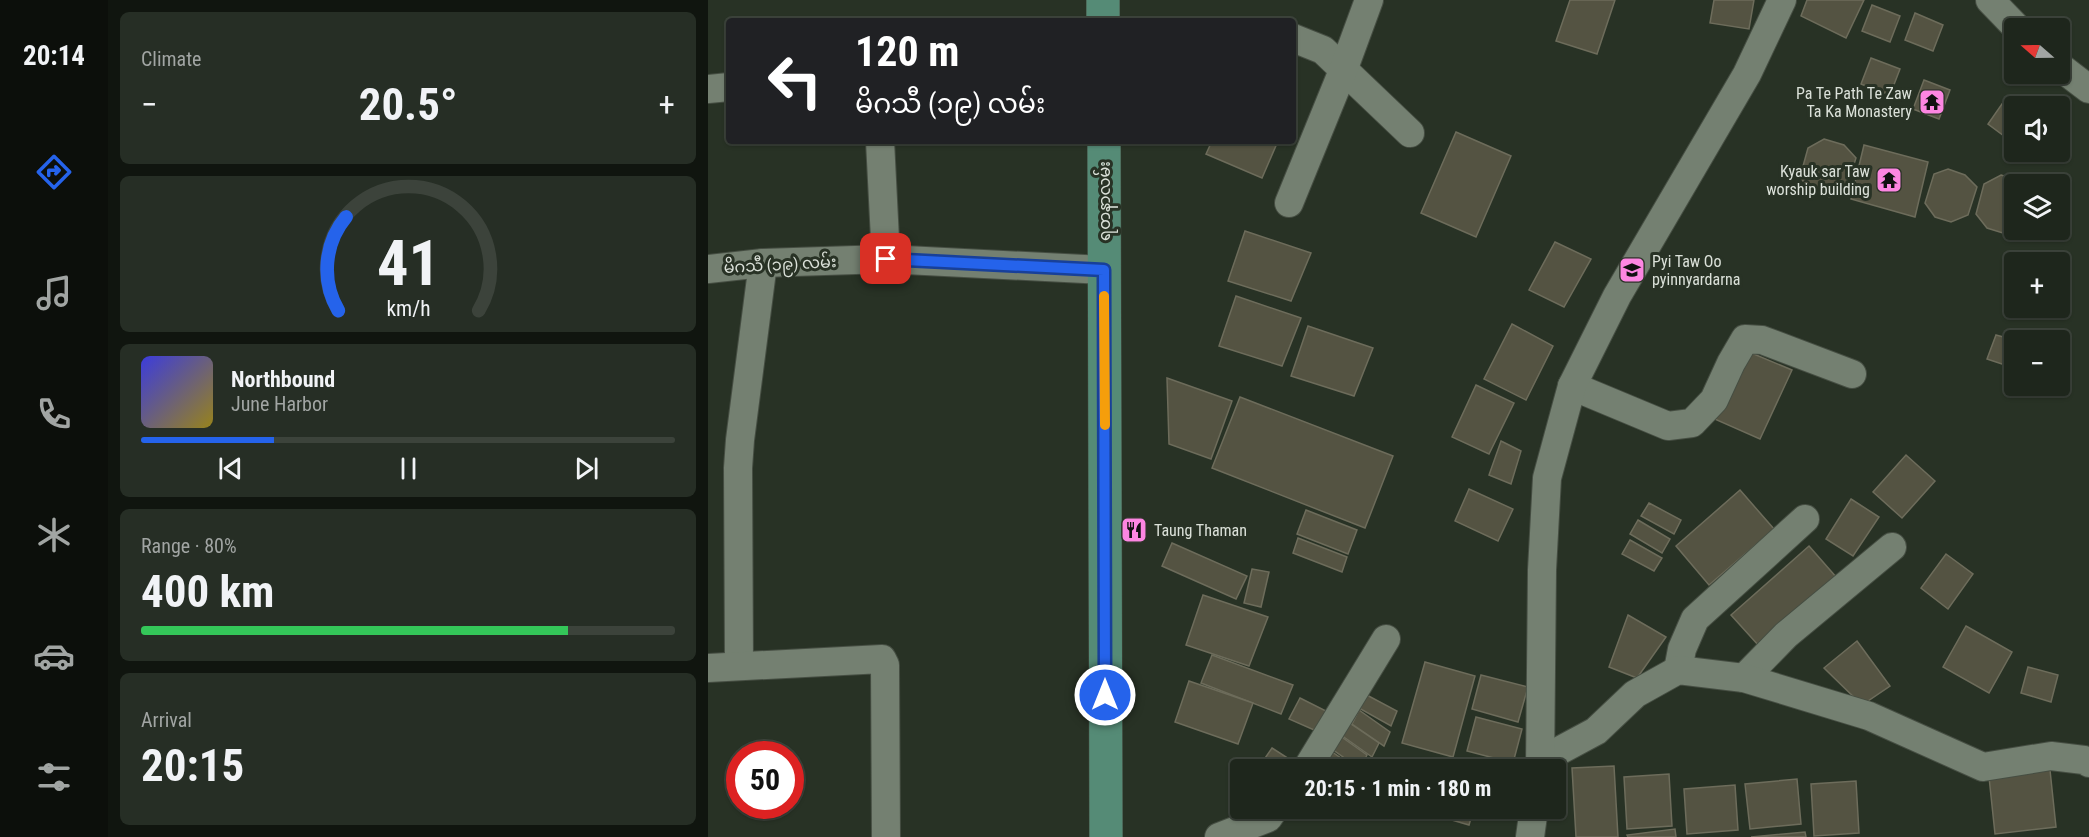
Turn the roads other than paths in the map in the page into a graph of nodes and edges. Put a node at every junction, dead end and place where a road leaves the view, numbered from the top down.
1 (1103, 0) edge
2 (1369, 0) edge
3 (1782, 0) edge
4 (1990, 0) edge
5 (1103, 18) edge
6 (2007, 18) edge
7 (1296, 39) edge
8 (1344, 68) junction
9 (2070, 75) edge
10 (726, 87) edge
11 (708, 89) edge
12 (2089, 89) edge
13 (1410, 133) dead end
14 (880, 144) edge
15 (1104, 144) edge
16 (1289, 204) dead end
17 (886, 259) junction
18 (763, 263) junction
19 (708, 269) edge
20 (1104, 270) junction
21 (1852, 374) dead end
22 (1572, 386) junction
23 (1805, 519) dead end
24 (1892, 547) dead end
25 (1386, 639) dead end
26 (739, 666) junction
27 (708, 668) edge
28 (1678, 670) junction
29 (1744, 678) junction
30 (1313, 759) edge
31 (1541, 759) edge
32 (1551, 759) edge
33 (2089, 763) edge
34 (1265, 819) edge
35 (1532, 819) edge
36 (886, 837) edge
37 (1106, 837) edge
38 (1219, 837) edge
39 (1530, 837) edge

1 - 5 main road
2 - 8 street
3 - 22 street
4 - 6 street
7 - 8 street
8 - 13 street
8 - 16 street
9 - 12 street
10 - 11 street
14 - 17 street
15 - 20 main road, ရတနာလမ်း
17 - 18 street, မိဂသီ (၁၉) လမ်း
17 - 20 street, မိဂသီ (၁၉) လမ်း
18 - 19 street, မိဂသီ (၁၉) လမ်း
18 - 26 street
20 - 37 main road, ရတနာလမ်း
21 - 22 street
22 - 31 street
23 - 28 street
24 - 29 street
25 - 30 street
26 - 27 street
26 - 36 street
28 - 29 street
28 - 32 street
29 - 33 street
34 - 38 street
35 - 39 street

